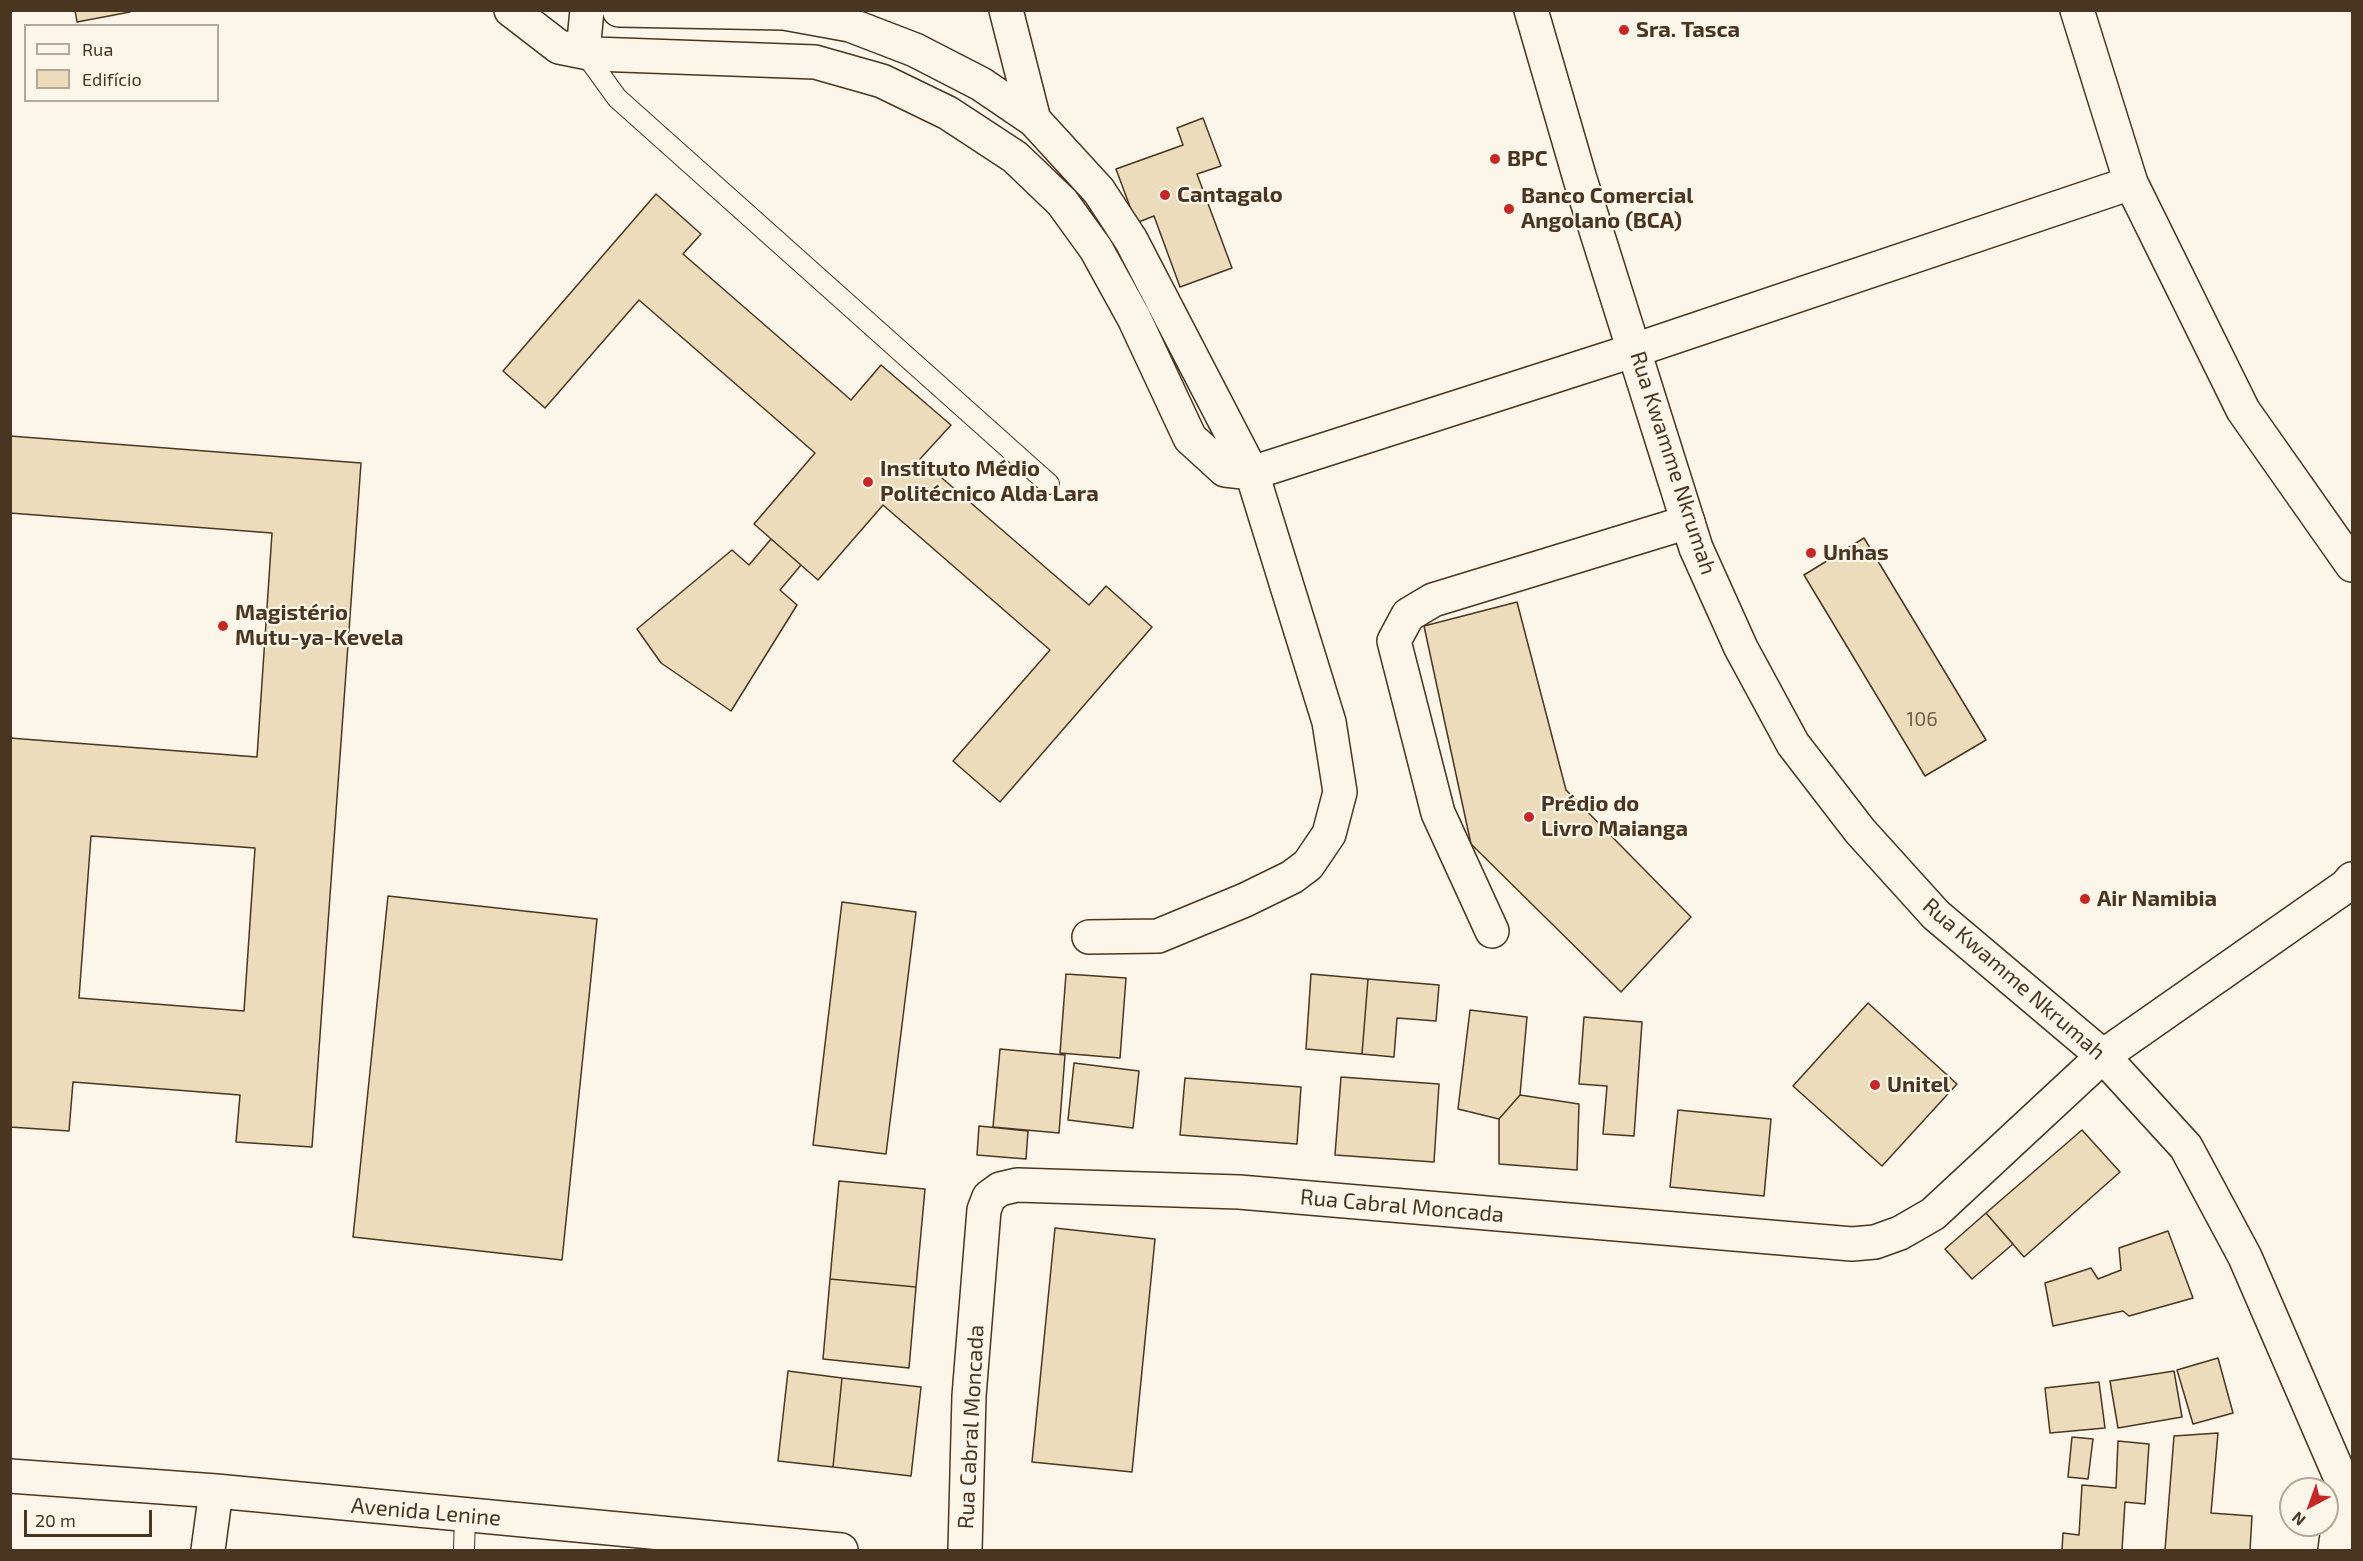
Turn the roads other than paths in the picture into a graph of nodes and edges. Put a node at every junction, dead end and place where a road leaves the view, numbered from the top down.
1 (511, 10) edge
2 (587, 10) edge
3 (619, 10) edge
4 (1006, 10) edge
5 (1532, 10) edge
6 (2077, 10) edge
7 (584, 51) junction
8 (981, 84) junction
9 (1034, 120) junction
10 (963, 123) junction
11 (2131, 183) junction
12 (1635, 350) junction
13 (1252, 473) junction
14 (1049, 484) dead end
15 (1688, 522) junction
16 (2352, 565) edge
17 (2352, 879) edge
18 (1492, 931) dead end
19 (1089, 937) dead end
20 (2103, 1056) junction
21 (10, 1476) edge
22 (216, 1491) junction
23 (2348, 1493) edge
24 (465, 1515) junction
25 (208, 1551) edge
26 (464, 1551) edge
27 (841, 1551) edge
28 (966, 1551) edge
29 (2335, 1551) edge

1 - 7 street
2 - 7 street
3 - 8 street
4 - 9 street
5 - 12 street, Rua Kwamme Nkrumah
6 - 11 street
7 - 10 street
7 - 14 lane
8 - 9 street
8 - 10 street
9 - 13 street
10 - 13 street
11 - 12 street
11 - 16 street
12 - 13 street
12 - 15 street, Rua Kwamme Nkrumah
13 - 19 street
15 - 18 street
15 - 20 street, Rua Kwamme Nkrumah
17 - 20 street
20 - 23 street, Rua Kwamme Nkrumah
20 - 28 street, Rua Cabral Moncada
21 - 22 street, Avenida Lenine
22 - 24 street, Avenida Lenine
22 - 25 street
23 - 29 street
24 - 26 lane
24 - 27 street, Avenida Lenine

